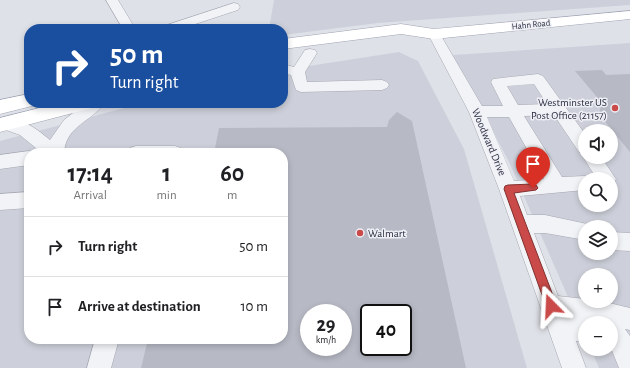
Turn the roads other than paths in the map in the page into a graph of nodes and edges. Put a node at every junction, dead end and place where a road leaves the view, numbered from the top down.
1 (112, 0) edge
2 (234, 7) dead end
3 (630, 15) edge
4 (126, 24) edge
5 (185, 24) edge
6 (433, 34) junction
7 (288, 43) edge
8 (310, 53) junction
9 (288, 57) edge
10 (288, 69) edge
11 (298, 72) junction
12 (382, 85) dead end
13 (24, 104) edge
14 (59, 108) edge
15 (90, 108) edge
16 (559, 109) junction
17 (513, 111) junction
18 (477, 112) junction
19 (2, 119) edge
20 (578, 137) edge
21 (49, 148) edge
22 (55, 148) edge
23 (24, 159) edge
24 (0, 162) edge
25 (578, 184) edge
26 (558, 186) junction
27 (508, 189) junction
28 (24, 200) edge
29 (0, 202) edge
30 (521, 224) junction
31 (578, 230) edge
32 (618, 241) edge
33 (630, 242) edge
34 (551, 306) junction
35 (630, 319) edge
36 (560, 329) junction
37 (578, 330) edge
38 (618, 338) edge
39 (106, 344) edge
40 (630, 365) edge
41 (100, 368) edge
42 (574, 368) edge

1 - 4 street
2 - 5 street
3 - 6 main road, Hahn Road
6 - 7 main road, Hahn Road
6 - 8 main road, Hahn Road
6 - 18 street, Woodward Drive
8 - 9 main road, Hahn Road
8 - 11 street
10 - 11 street
11 - 12 street
13 - 19 main road
14 - 19 main road
15 - 22 street
16 - 17 street
16 - 17 street
16 - 20 street
17 - 18 street
17 - 26 street
18 - 27 street, Woodward Drive
19 - 21 street
23 - 24 street
25 - 26 street
26 - 27 street
27 - 30 street, Woodward Drive
28 - 29 street
30 - 31 street
30 - 34 street, Woodward Drive
32 - 33 street
34 - 35 street
34 - 36 street, Woodward Drive
36 - 37 street
36 - 42 street, Woodward Drive
38 - 40 street
39 - 41 street

